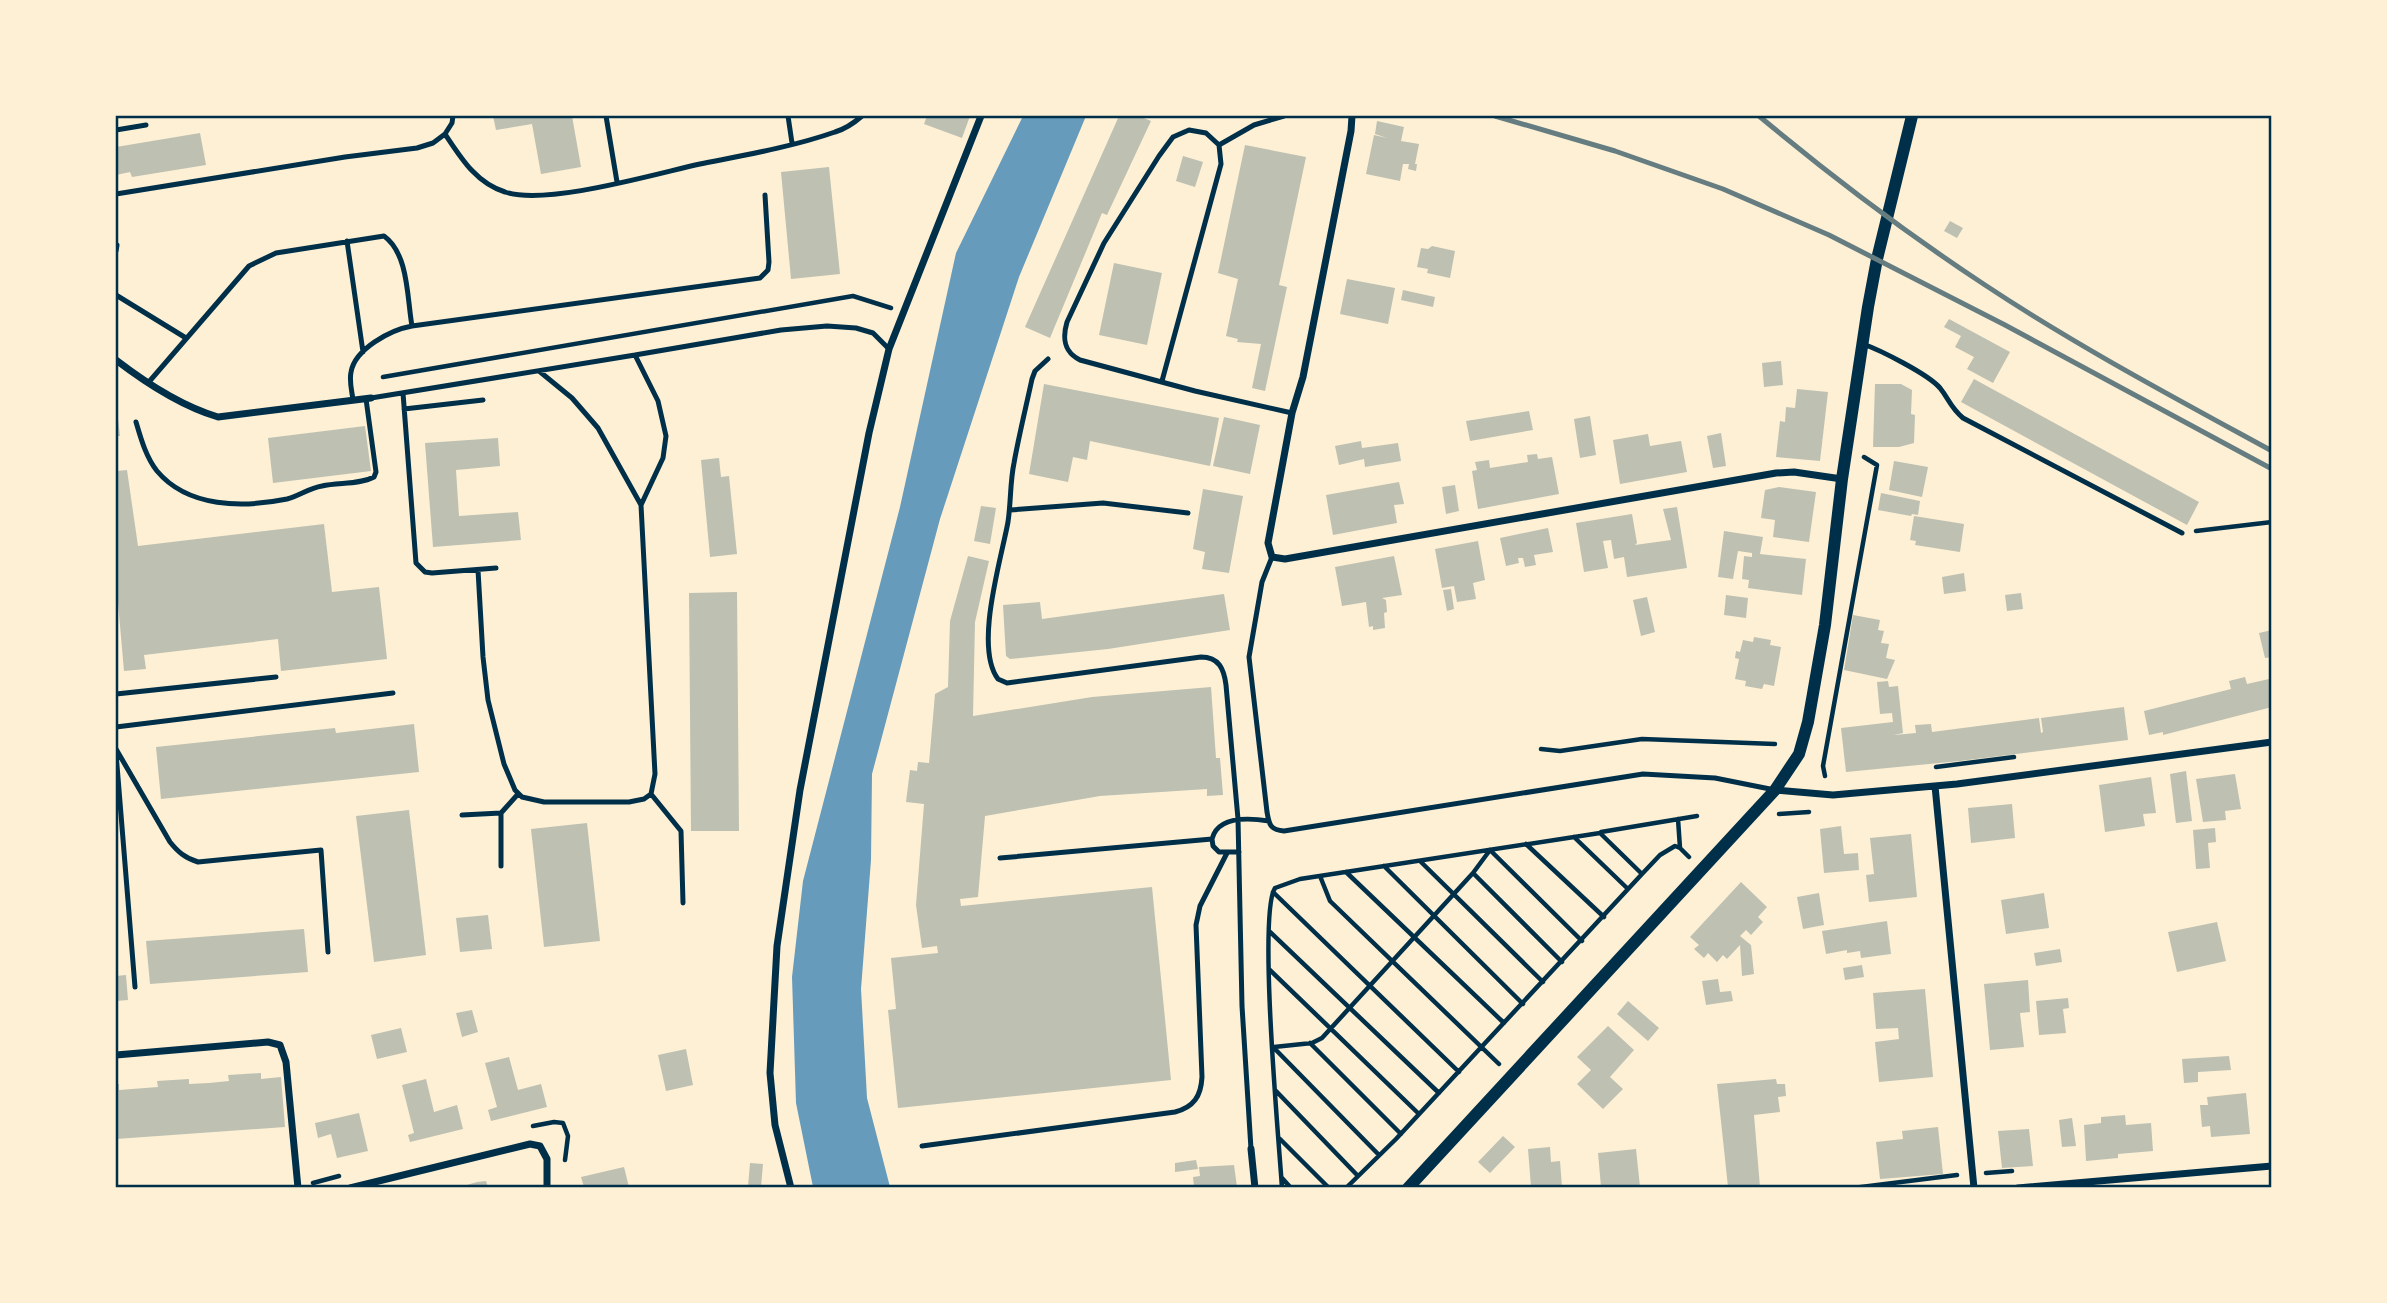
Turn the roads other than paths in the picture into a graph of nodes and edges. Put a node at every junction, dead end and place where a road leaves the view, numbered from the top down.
1 (453, 116) edge
2 (606, 116) edge
3 (788, 116) edge
4 (862, 116) edge
5 (981, 116) edge
6 (1284, 116) edge
7 (1352, 116) edge
8 (1912, 116) edge
9 (146, 125) dead end
10 (116, 131) edge
11 (445, 134) junction
12 (792, 143) junction
13 (1219, 145) junction
14 (617, 183) junction
15 (116, 194) edge
16 (765, 195) dead end
17 (347, 241) junction
18 (116, 295) edge
19 (412, 326) junction
20 (186, 338) junction
21 (1861, 344) junction
22 (889, 349) junction
23 (363, 352) junction
24 (635, 355) junction
25 (1048, 359) dead end
26 (116, 360) edge
27 (539, 371) junction
28 (1162, 382) junction
29 (148, 383) junction
30 (403, 393) junction
31 (368, 398) junction
32 (353, 400) junction
33 (483, 400) dead end
34 (404, 410) junction
35 (1292, 413) junction
36 (136, 422) dead end
37 (1842, 479) junction
38 (641, 505) junction
39 (1010, 510) junction
40 (1188, 513) dead end
41 (2182, 533) road end
42 (1272, 557) junction
43 (496, 568) dead end
44 (478, 570) junction
45 (276, 677) dead end
46 (116, 694) edge
47 (393, 694) dead end
48 (116, 727) edge
49 (2272, 742) edge
50 (116, 749) edge
51 (1935, 786) junction
52 (1775, 790) junction
53 (518, 794) junction
54 (651, 794) junction
55 (501, 813) junction
56 (462, 814) dead end
57 (1238, 819) junction
58 (1270, 824) junction
59 (1212, 839) junction
60 (1239, 852) junction
61 (1227, 853) junction
62 (1000, 858) dead end
63 (501, 866) dead end
64 (683, 903) dead end
65 (328, 952) dead end
66 (135, 987) dead end
67 (116, 1055) edge
68 (922, 1146) dead end
69 (1251, 1149) joint
70 (2272, 1166) edge
71 (299, 1188) edge
72 (350, 1188) edge
73 (547, 1188) edge
74 (791, 1188) edge
75 (1255, 1188) edge
76 (1408, 1188) edge
77 (1974, 1188) edge
78 (2018, 1188) edge

1 - 11 lane
2 - 14 lane
3 - 12 lane
4 - 12 lane
5 - 22 street
6 - 13 lane
7 - 35 street
8 - 21 street
9 - 10 lane
11 - 14 lane
11 - 15 lane
12 - 14 lane
13 - 28 lane
13 - 28 lane
16 - 19 lane
17 - 19 lane
17 - 20 lane
17 - 23 lane
18 - 20 lane
19 - 23 lane
20 - 29 lane
21 - 37 street
21 - 41 lane
22 - 24 lane
22 - 74 street
23 - 32 lane
24 - 27 lane
24 - 38 lane
25 - 39 lane
26 - 29 street
27 - 30 lane
27 - 38 lane
28 - 35 lane
29 - 32 street
30 - 31 lane
30 - 34 lane
31 - 32 street
31 - 36 lane
33 - 34 lane
34 - 44 lane
35 - 42 street
37 - 42 street
37 - 52 street
38 - 54 lane
39 - 40 lane
39 - 57 lane
42 - 58 lane
43 - 44 lane
44 - 53 lane
45 - 46 lane
47 - 48 lane
49 - 51 street
50 - 65 lane
50 - 66 lane
51 - 52 street
51 - 77 street
52 - 58 lane
52 - 76 street
53 - 54 lane
53 - 55 lane
54 - 64 lane
55 - 56 lane
55 - 63 lane
57 - 58 lane
57 - 59 lane
57 - 60 lane
59 - 61 lane
59 - 62 lane
60 - 61 lane
60 - 69 lane
61 - 68 lane
67 - 71 street
69 - 75 street
70 - 78 street
72 - 73 street

